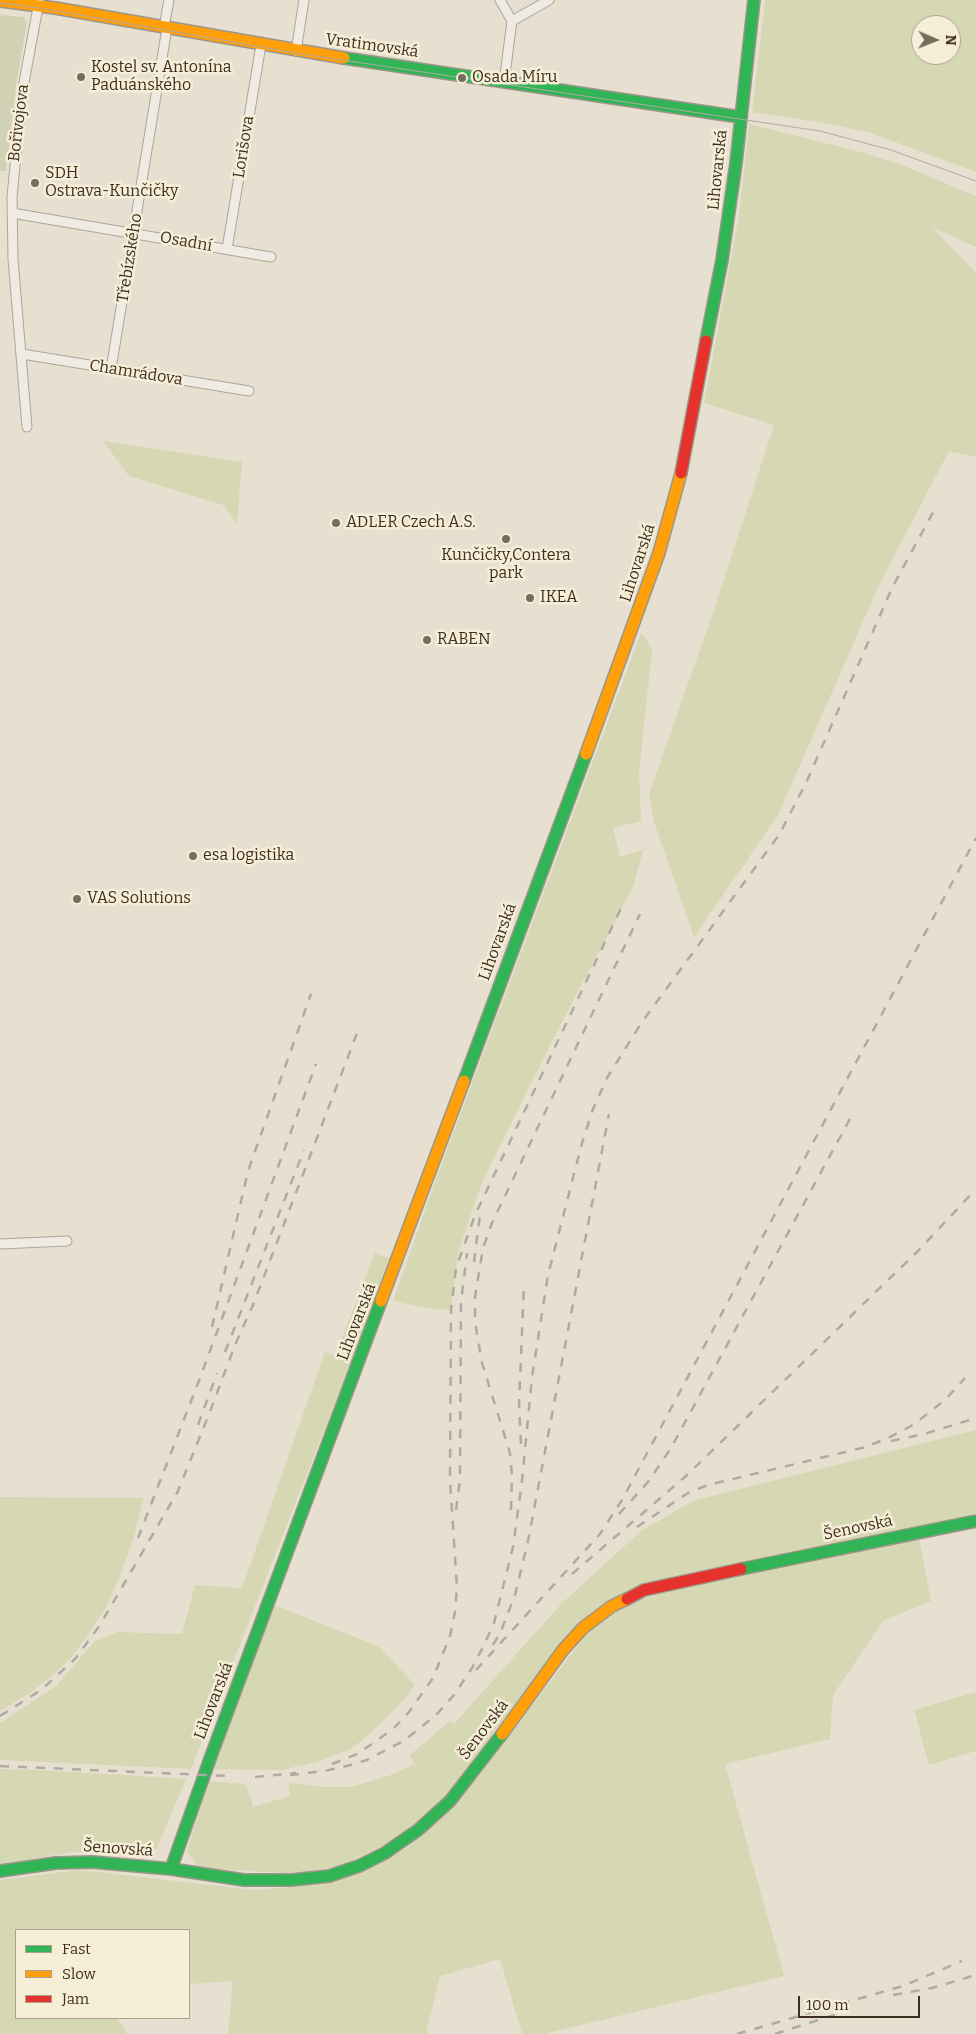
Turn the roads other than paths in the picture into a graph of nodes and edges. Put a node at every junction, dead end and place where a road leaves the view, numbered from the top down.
1 (169, 0) edge
2 (304, 0) edge
3 (500, 0) edge
4 (549, 0) edge
5 (754, 0) edge
6 (0, 1) edge
7 (39, 3) edge
8 (512, 21) junction
9 (166, 28) junction
10 (261, 45) junction
11 (296, 51) junction
12 (504, 82) junction
13 (740, 117) junction
14 (12, 212) junction
15 (134, 233) junction
16 (227, 249) junction
17 (271, 257) dead end
18 (22, 354) junction
19 (111, 369) junction
20 (249, 391) dead end
21 (27, 427) dead end
22 (67, 1241) dead end
23 (0, 1244) edge
24 (976, 1521) edge
25 (171, 1869) junction
26 (0, 1871) edge

1 - 9 street, Třebízského
2 - 11 street
3 - 8 street
4 - 8 street
5 - 13 street, Lihovarská
6 - 7 street, Vratimovská
7 - 9 street, Vratimovská
7 - 14 street, Bořivojova
8 - 12 street
9 - 10 street, Vratimovská
9 - 15 street, Třebízského
10 - 11 street, Vratimovská
10 - 16 street, Lorišova
11 - 12 street, Vratimovská
12 - 13 street, Vratimovská
13 - 25 street, Lihovarská
14 - 15 street, Osadní
14 - 18 street, Bořivojova
15 - 16 street, Osadní
15 - 19 street, Třebízského
16 - 17 street, Osadní
18 - 19 street, Chamrádova
18 - 21 street, Bořivojova
19 - 20 street, Chamrádova
22 - 23 street
24 - 25 street, Šenovská
25 - 26 street, Šenovská

